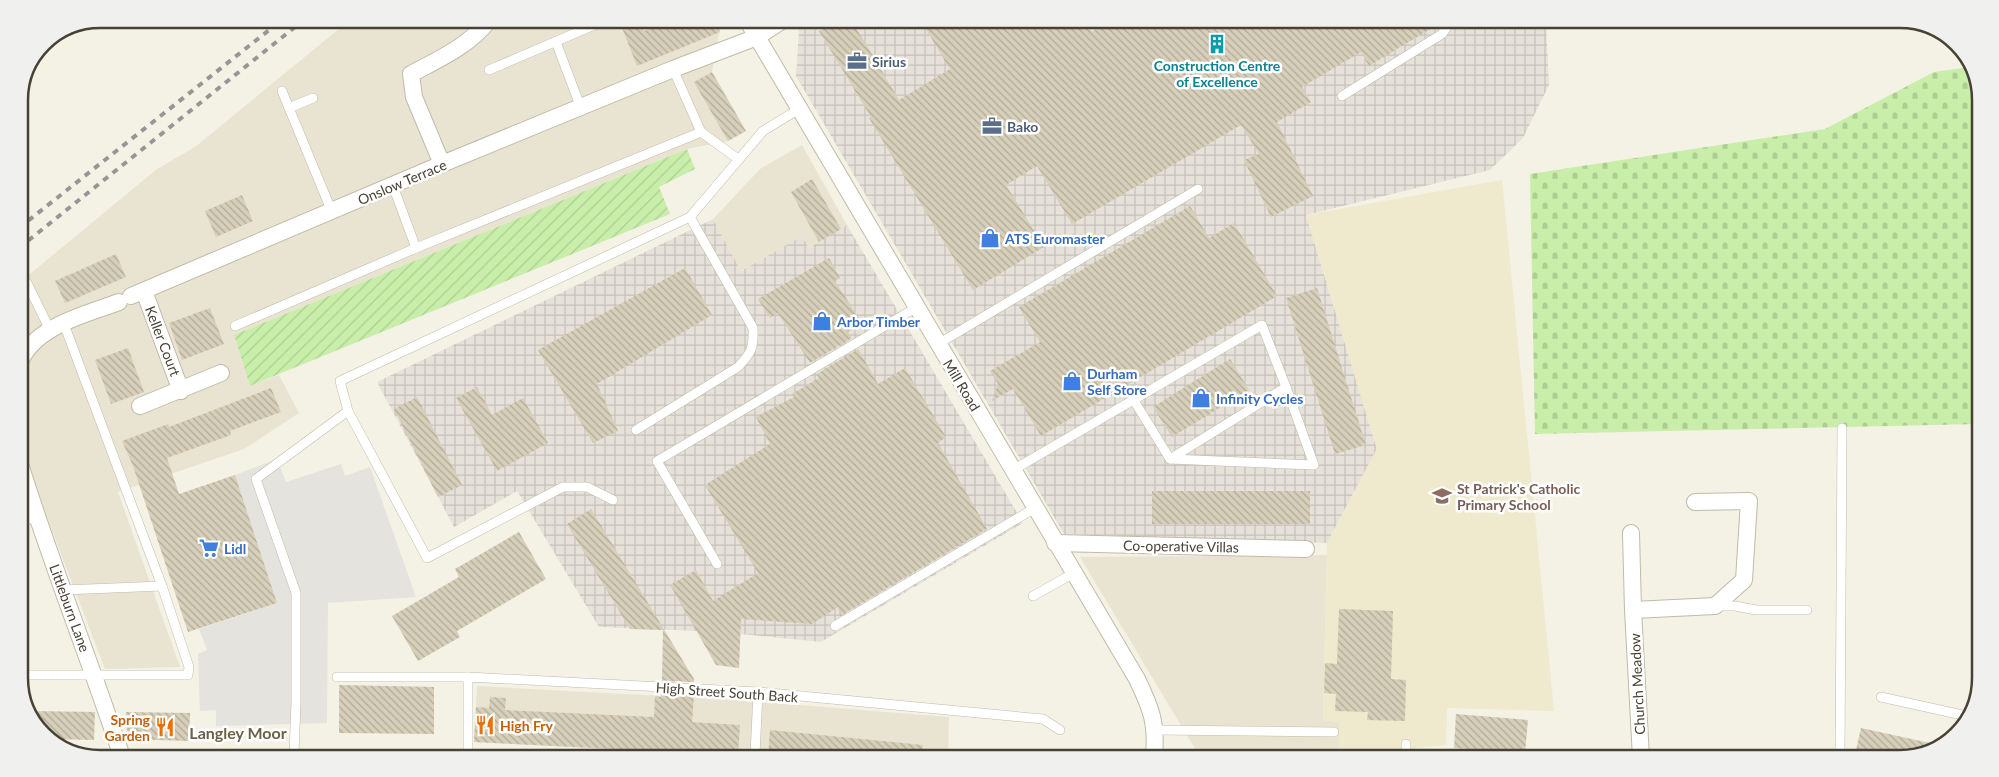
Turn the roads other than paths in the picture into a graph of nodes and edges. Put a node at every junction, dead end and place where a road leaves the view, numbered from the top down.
1 (483, 28) edge
2 (588, 28) edge
3 (752, 28) edge
4 (771, 28) edge
5 (1446, 28) edge
6 (757, 37) junction
7 (556, 42) junction
8 (673, 69) junction
9 (489, 70) dead end
10 (282, 91) dead end
11 (1342, 96) dead end
12 (313, 98) dead end
13 (289, 108) junction
14 (581, 108) junction
15 (799, 109) junction
16 (701, 132) junction
17 (738, 159) junction
18 (442, 164) junction
19 (393, 186) junction
20 (1198, 189) dead end
21 (332, 212) junction
22 (690, 217) junction
23 (416, 248) junction
24 (28, 283) dead end
25 (132, 296) junction
26 (916, 307) junction
27 (64, 324) junction
28 (235, 326) dead end
29 (938, 344) junction
30 (28, 348) edge
31 (221, 373) dead end
32 (1286, 387) junction
33 (182, 390) junction
34 (1133, 399) junction
35 (140, 406) dead end
36 (348, 411) junction
37 (1842, 428) dead end
38 (636, 430) dead end
39 (1170, 459) junction
40 (1013, 470) junction
41 (28, 489) edge
42 (613, 500) dead end
43 (1695, 502) dead end
44 (1036, 508) junction
45 (37, 517) junction
46 (28, 520) edge
47 (1630, 533) dead end
48 (1056, 542) junction
49 (1306, 549) dead end
50 (717, 564) dead end
51 (1074, 573) junction
52 (162, 586) junction
53 (63, 590) junction
54 (1033, 596) dead end
55 (1715, 606) junction
56 (1632, 610) junction
57 (1808, 610) dead end
58 (835, 626) dead end
59 (28, 675) edge
60 (95, 675) junction
61 (336, 677) dead end
62 (468, 677) junction
63 (758, 692) junction
64 (1881, 697) dead end
65 (1961, 715) edge
66 (1060, 730) dead end
67 (1155, 730) junction
68 (1334, 732) dead end
69 (1406, 744) dead end
70 (120, 750) edge
71 (294, 750) edge
72 (468, 750) edge
73 (755, 750) edge
74 (1154, 750) edge
75 (1406, 750) edge
76 (1641, 750) edge
77 (1840, 750) edge

1 - 18 street
2 - 7 lane
3 - 6 street, Mill Road
4 - 6 street
5 - 11 lane
6 - 8 street
6 - 15 street, Mill Road
7 - 9 lane
7 - 14 lane
8 - 14 street, Onslow Terrace
8 - 16 lane
10 - 13 lane
12 - 13 lane
13 - 21 lane
14 - 18 street, Onslow Terrace
15 - 17 lane
15 - 26 street, Mill Road
16 - 17 lane
16 - 23 lane
17 - 22 lane
18 - 19 street, Onslow Terrace
19 - 21 street, Onslow Terrace
19 - 23 lane
20 - 29 lane
21 - 25 street, Onslow Terrace
22 - 36 lane
22 - 38 lane
23 - 28 lane
24 - 27 lane
25 - 27 street, Onslow Terrace
25 - 33 street, Keller Court
26 - 29 street, Mill Road
26 - 50 lane
27 - 30 street
27 - 52 lane
29 - 40 street, Mill Road
31 - 33 street, Keller Court
32 - 34 lane
32 - 39 lane
32 - 39 lane
33 - 35 street, Keller Court
34 - 39 lane
34 - 40 lane
36 - 42 lane
36 - 71 lane
37 - 77 lane
40 - 44 street, Mill Road
41 - 45 street, Littleburn Lane
43 - 55 street
44 - 48 street, Mill Road
44 - 58 lane
45 - 46 lane
45 - 53 street, Littleburn Lane
47 - 56 street, Church Meadow
48 - 49 street, Co-operative Villas
48 - 51 street, Mill Road
51 - 54 lane
51 - 67 street, Mill Road
52 - 53 lane
52 - 60 lane
53 - 60 street, Littleburn Lane
55 - 56 street
55 - 57 lane
56 - 76 street, Church Meadow
59 - 60 lane
60 - 70 street, Littleburn Lane
61 - 62 lane, High Street South Back
62 - 63 lane, High Street South Back
62 - 72 lane
63 - 66 lane, High Street South Back
63 - 73 lane
64 - 65 lane
67 - 68 lane
67 - 74 street, Mill Road
69 - 75 lane

